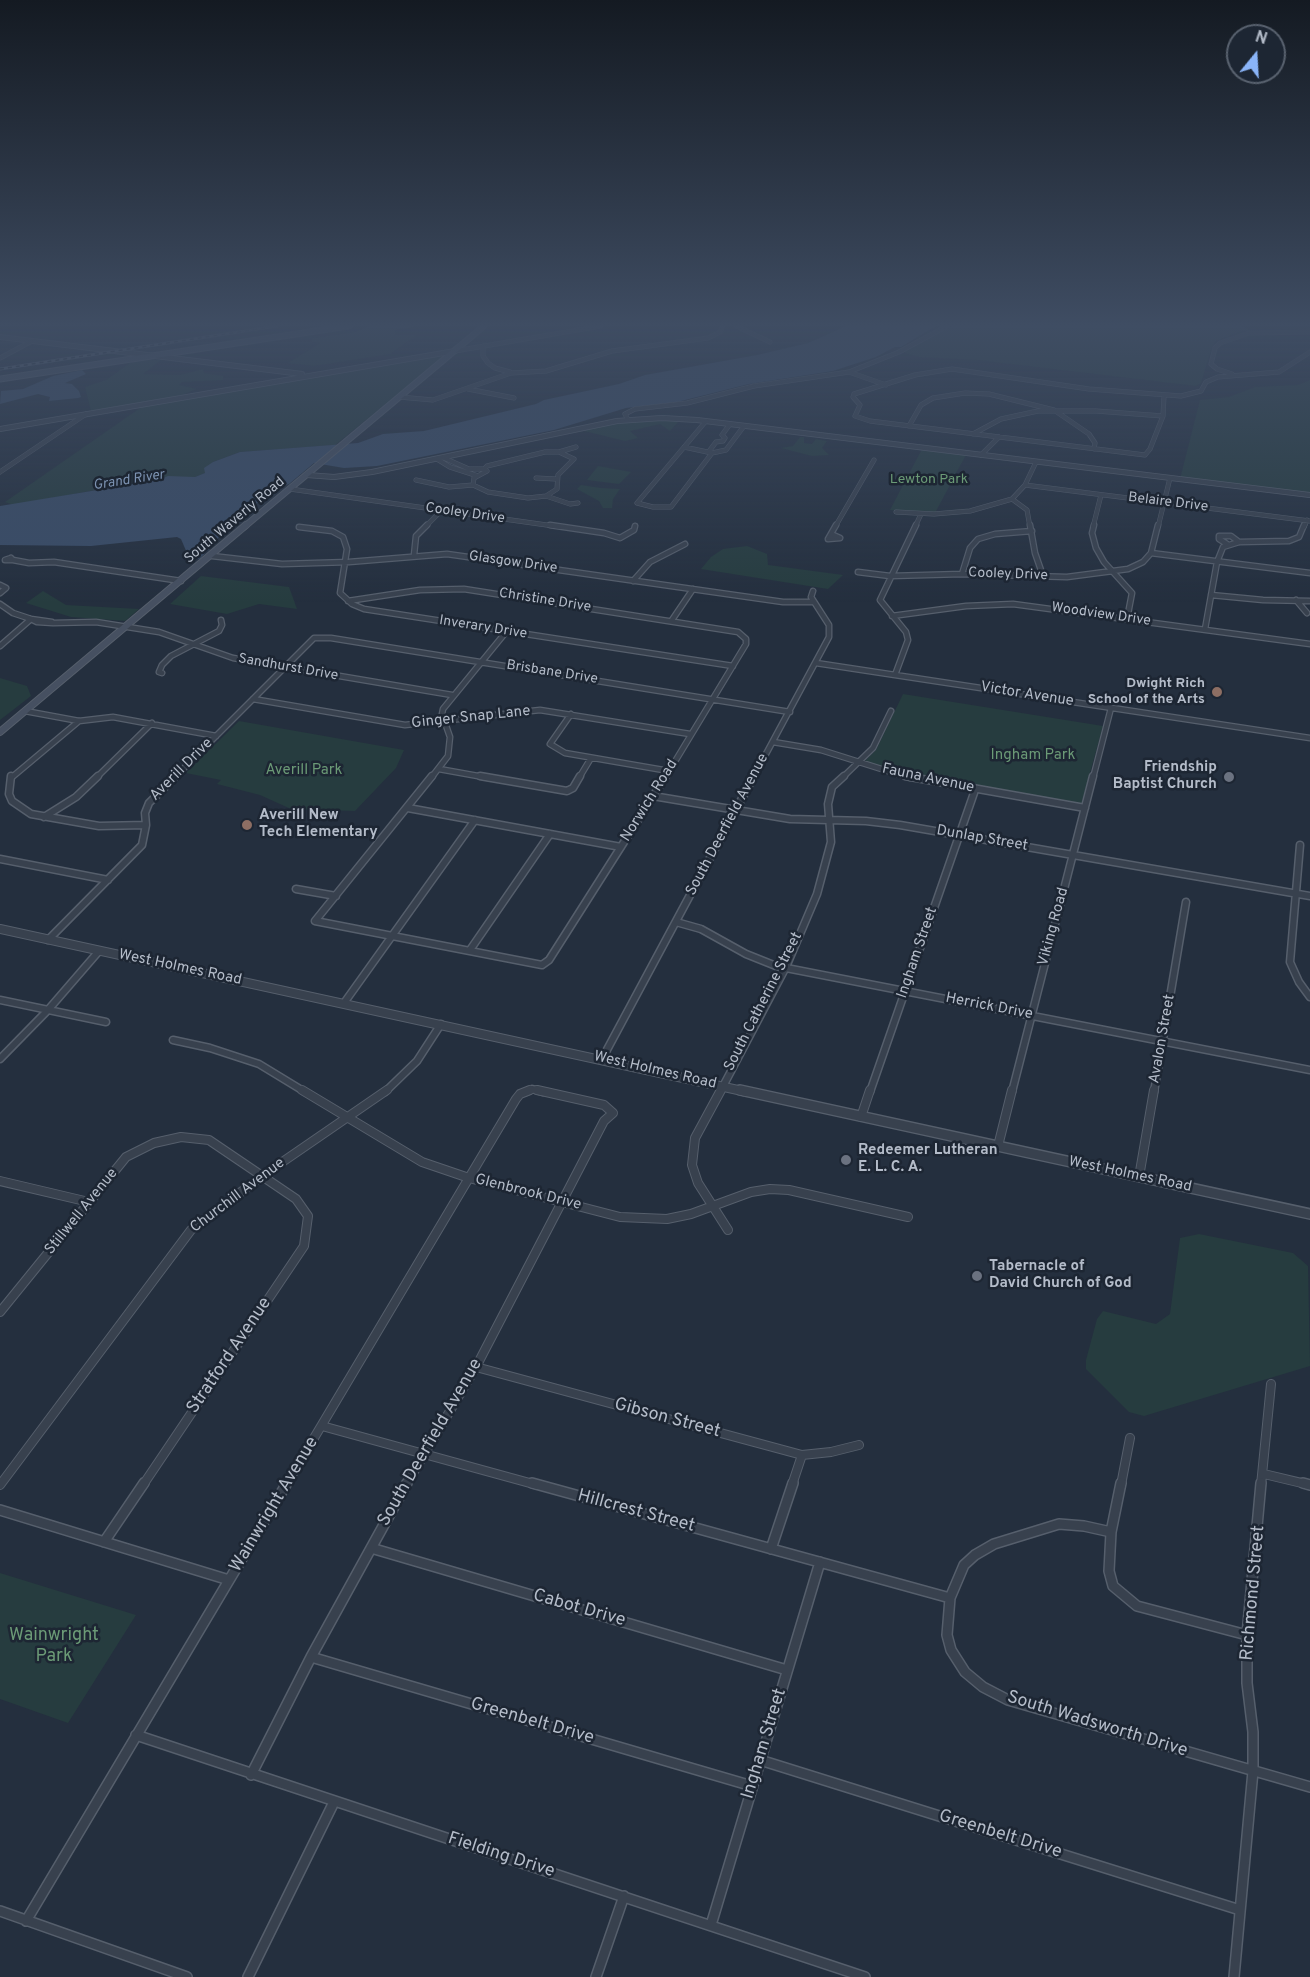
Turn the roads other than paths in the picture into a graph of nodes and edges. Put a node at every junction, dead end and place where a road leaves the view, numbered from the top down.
1 (62, 418) edge
2 (80, 418) edge
3 (374, 418) edge
4 (658, 418) edge
5 (665, 418) edge
6 (861, 418) edge
7 (913, 418) edge
8 (1006, 418) edge
9 (1066, 418) edge
10 (1161, 418) edge
11 (628, 420) joint
12 (706, 422) junction
13 (730, 424) junction
14 (744, 426) junction
15 (909, 426) junction
16 (0, 429) edge
17 (972, 434) junction
18 (999, 437) junction
19 (576, 447) dead end
20 (684, 447) junction
21 (1094, 449) junction
22 (559, 452) junction
23 (712, 453) junction
24 (981, 455) junction
25 (444, 458) junction
26 (437, 459) junction
27 (874, 460) dead end
28 (1036, 462) junction
29 (484, 469) junction
30 (0, 472) edge
31 (310, 473) junction
32 (478, 476) junction
33 (536, 478) dead end
34 (1170, 478) junction
35 (556, 479) junction
36 (416, 480) dead end
37 (1025, 484) junction
38 (473, 485) junction
39 (290, 489) junction
40 (1101, 495) junction
41 (1310, 495) edge
42 (546, 496) junction
43 (1012, 499) junction
44 (1162, 502) junction
45 (578, 503) dead end
46 (442, 510) junction
47 (896, 512) dead end
48 (921, 514) junction
49 (1309, 521) edge
50 (635, 526) dead end
51 (299, 527) dead end
52 (1032, 531) junction
53 (831, 534) dead end
54 (1239, 542) junction
55 (685, 544) dead end
56 (1227, 544) junction
57 (1151, 553) junction
58 (414, 555) junction
59 (212, 556) junction
60 (13, 560) dead end
61 (344, 562) junction
62 (1217, 562) junction
63 (858, 572) dead end
64 (1113, 573) junction
65 (1310, 573) edge
66 (962, 574) junction
67 (890, 576) junction
68 (1043, 576) junction
69 (182, 581) junction
70 (633, 581) junction
71 (0, 585) edge
72 (693, 589) junction
73 (813, 591) dead end
74 (0, 592) edge
75 (1211, 595) junction
76 (1296, 600) junction
77 (348, 601) junction
78 (1310, 601) edge
79 (814, 602) junction
80 (1, 606) edge
81 (1307, 613) dead end
82 (892, 616) junction
83 (31, 619) junction
84 (1127, 619) junction
85 (221, 620) dead end
86 (672, 620) junction
87 (127, 627) junction
88 (1204, 629) junction
89 (506, 632) junction
90 (741, 634) joint
91 (314, 638) joint
92 (195, 644) junction
93 (1310, 644) edge
94 (0, 646) edge
95 (480, 662) junction
96 (816, 663) junction
97 (733, 666) junction
98 (286, 667) junction
99 (162, 673) dead end
100 (895, 675) junction
101 (452, 695) junction
102 (253, 699) junction
103 (714, 699) junction
104 (1111, 708) junction
105 (25, 711) junction
106 (891, 711) dead end
107 (789, 712) junction
108 (571, 714) junction
109 (79, 721) junction
110 (152, 723) junction
111 (446, 723) junction
112 (2, 729) edge
113 (690, 734) junction
114 (216, 736) junction
115 (1310, 738) edge
116 (773, 742) junction
117 (591, 758) junction
118 (858, 762) junction
119 (439, 769) junction
120 (669, 771) junction
121 (975, 790) junction
122 (653, 795) junction
123 (408, 808) junction
124 (1085, 808) junction
125 (736, 811) junction
126 (43, 817) junction
127 (476, 820) junction
128 (829, 821) junction
129 (146, 825) junction
130 (550, 834) junction
131 (959, 835) junction
132 (1300, 845) dead end
133 (621, 848) junction
134 (1073, 855) junction
135 (0, 859) edge
136 (108, 880) junction
137 (296, 889) dead end
138 (1296, 894) junction
139 (336, 896) junction
140 (1310, 896) edge
141 (1186, 902) dead end
142 (676, 922) junction
143 (0, 929) edge
144 (393, 935) junction
145 (48, 940) junction
146 (470, 950) junction
147 (99, 951) junction
148 (786, 967) junction
149 (904, 991) junction
150 (1310, 997) edge
151 (0, 1000) edge
152 (344, 1003) junction
153 (48, 1010) junction
154 (1031, 1015) junction
155 (106, 1022) dead end
156 (441, 1024) junction
157 (173, 1040) dead end
158 (1162, 1041) junction
159 (0, 1059) edge
160 (602, 1059) junction
161 (1310, 1070) edge
162 (721, 1086) junction
163 (525, 1091) joint
164 (861, 1117) junction
165 (348, 1118) junction
166 (181, 1137) joint
167 (998, 1146) junction
168 (262, 1176) junction
169 (1139, 1177) junction
170 (469, 1178) junction
171 (0, 1181) edge
172 (89, 1202) junction
173 (561, 1202) junction
174 (713, 1206) junction
175 (1310, 1214) edge
176 (908, 1217) dead end
177 (729, 1230) dead end
178 (0, 1312) edge
179 (476, 1367) junction
180 (1271, 1384) dead end
181 (322, 1426) junction
182 (1130, 1438) dead end
183 (859, 1445) dead end
184 (423, 1454) junction
185 (802, 1455) junction
186 (1264, 1474) junction
187 (0, 1485) edge
188 (1310, 1485) edge
189 (0, 1510) edge
190 (1111, 1532) junction
191 (104, 1542) junction
192 (371, 1548) junction
193 (771, 1549) junction
194 (820, 1562) junction
195 (229, 1580) junction
196 (950, 1598) junction
197 (1247, 1635) junction
198 (310, 1657) junction
199 (787, 1670) junction
200 (136, 1735) junction
201 (760, 1760) junction
202 (1253, 1771) junction
203 (251, 1775) junction
204 (752, 1786) junction
205 (1310, 1787) edge
206 (334, 1802) junction
207 (624, 1896) junction
208 (1240, 1910) junction
209 (0, 1911) edge
210 (26, 1921) junction
211 (711, 1925) junction
212 (187, 1977) edge
213 (248, 1977) edge
214 (596, 1977) edge
215 (865, 1977) edge
216 (1234, 1977) edge

1 - 16 street
2 - 30 street
3 - 31 main road, South Waverly Road
4 - 11 street
5 - 12 street
6 - 15 street
7 - 15 street
8 - 17 street
9 - 21 street
10 - 21 street
11 - 25 street
12 - 13 street
12 - 20 street
13 - 14 street
13 - 23 street
14 - 23 street
14 - 24 street
15 - 17 street
17 - 18 street
18 - 21 street
18 - 24 street
19 - 22 street
20 - 23 street
20 - 23 street
22 - 29 street
22 - 35 street
24 - 28 street
25 - 26 street
25 - 29 street
26 - 31 street
26 - 32 street
27 - 53 street
28 - 34 street
28 - 37 street
29 - 32 street
31 - 39 main road, South Waverly Road
32 - 38 street
33 - 35 street
34 - 41 street
34 - 44 street
35 - 42 street
36 - 38 street
37 - 40 street, Belaire Drive
37 - 43 street
38 - 42 street
39 - 46 street, Cooley Drive
39 - 59 main road, South Waverly Road
40 - 44 street, Belaire Drive
40 - 64 street
42 - 45 street
43 - 48 street
43 - 52 street
44 - 49 street, Belaire Drive
44 - 57 street
46 - 50 street, Cooley Drive
46 - 58 street
47 - 48 street
48 - 67 street
49 - 54 street
51 - 61 street
52 - 66 street
52 - 68 street
54 - 56 street
54 - 56 street
55 - 70 street
56 - 62 street
57 - 62 street
57 - 64 street, Cooley Drive
58 - 61 street, Glasgow Drive
58 - 70 street, Glasgow Drive
59 - 61 street, Glasgow Drive
59 - 69 main road, South Waverly Road
60 - 69 street
61 - 77 street
62 - 65 street
62 - 75 street
63 - 67 street, Cooley Drive
64 - 68 street, Cooley Drive
64 - 84 street
66 - 67 street, Cooley Drive
66 - 68 street, Cooley Drive
67 - 82 street
69 - 87 main road, South Waverly Road
70 - 72 street, Glasgow Drive
71 - 74 street
72 - 79 street, Glasgow Drive
72 - 86 street
73 - 79 street, South Deerfield Avenue
75 - 76 street
75 - 88 street
76 - 78 street
76 - 81 street
77 - 86 street, Christine Drive
77 - 89 street, Inverary Drive
79 - 96 street, South Deerfield Avenue
80 - 83 street, Sandhurst Drive
82 - 84 street, Woodview Drive
82 - 100 street
83 - 87 street, Sandhurst Drive
83 - 94 street
84 - 88 street, Woodview Drive
85 - 92 street
86 - 90 street, Christine Drive
87 - 92 street, Sandhurst Drive
87 - 105 main road, South Waverly Road
88 - 93 street, Woodview Drive
89 - 95 street
89 - 97 street, Inverary Drive
90 - 97 street, Norwich Road
91 - 95 street, Brisbane Drive
91 - 98 street, Averill Drive
92 - 98 street, Sandhurst Drive
92 - 99 street
95 - 101 street
95 - 103 street, Brisbane Drive
96 - 100 street, Victor Avenue
96 - 107 street, South Deerfield Avenue
97 - 103 street, Norwich Road
98 - 101 street, Sandhurst Drive
98 - 102 street, Averill Drive
100 - 104 street, Victor Avenue
101 - 111 street
102 - 111 street, Ginger Snap Lane
102 - 114 street, Averill Drive
103 - 107 street, Brisbane Drive
103 - 113 street, Norwich Road
104 - 115 street, Victor Avenue
104 - 124 street, Viking Road
105 - 109 street
105 - 112 main road, South Waverly Road
106 - 118 street, South Catherine Street
107 - 116 street, South Deerfield Avenue
108 - 111 street, Ginger Snap Lane
108 - 113 street, Ginger Snap Lane
108 - 117 street
109 - 110 street
109 - 126 street
110 - 114 street
110 - 126 street
111 - 119 street
113 - 120 street, Norwich Road
114 - 129 street, Averill Drive
116 - 118 street, Fauna Avenue
116 - 125 street, South Deerfield Avenue
117 - 119 street
117 - 120 street
118 - 121 street, Fauna Avenue
118 - 128 street, South Catherine Street
119 - 123 street
120 - 122 street, Norwich Road
121 - 124 street, Fauna Avenue
121 - 131 street, Ingham Street
122 - 125 street, Dunlap Street
122 - 133 street, Norwich Road
123 - 127 street
123 - 139 street
124 - 134 street, Viking Road
125 - 128 street, Dunlap Street
125 - 142 street, South Deerfield Avenue
126 - 129 street
127 - 130 street
127 - 144 street
128 - 131 street, Dunlap Street
128 - 148 street, South Catherine Street
129 - 136 street, Averill Drive
130 - 133 street
130 - 146 street
131 - 134 street, Dunlap Street
131 - 149 street, Ingham Street
132 - 138 street
133 - 146 street, Norwich Road
134 - 138 street, Dunlap Street
134 - 154 street, Viking Road
135 - 136 street
136 - 145 street, Averill Drive
137 - 139 street
138 - 140 street, Dunlap Street
138 - 150 street
139 - 144 street
141 - 158 street, Avalon Street
142 - 148 street, Herrick Drive
142 - 160 street, South Deerfield Avenue
143 - 145 street, West Holmes Road
144 - 146 street
144 - 152 street
145 - 147 street, West Holmes Road
147 - 152 street, West Holmes Road
147 - 153 street
148 - 149 street, Herrick Drive
148 - 162 street, South Catherine Street
149 - 154 street, Herrick Drive
149 - 164 street, Ingham Street
151 - 153 street
152 - 156 street, West Holmes Road
153 - 155 street
153 - 159 street
154 - 158 street, Herrick Drive
154 - 167 street, Viking Road
156 - 160 street, West Holmes Road
156 - 165 street, Churchill Avenue
157 - 165 street, Glenbrook Drive
158 - 161 street, Herrick Drive
158 - 169 street, Avalon Street
160 - 162 street, West Holmes Road
162 - 164 street, West Holmes Road
162 - 174 street, South Catherine Street
163 - 170 street, Wainwright Avenue
163 - 173 street, South Deerfield Avenue
164 - 167 street, West Holmes Road
165 - 168 street, Churchill Avenue
165 - 170 street, Glenbrook Drive
166 - 168 street, Stratford Avenue
166 - 172 street, Stillwell Avenue
167 - 169 street, West Holmes Road
168 - 187 street, Churchill Avenue
168 - 191 street, Stratford Avenue
169 - 175 street, West Holmes Road
170 - 173 street, Glenbrook Drive
170 - 181 street, Wainwright Avenue
171 - 172 street
172 - 178 street, Stillwell Avenue
173 - 174 street, Glenbrook Drive
173 - 179 street, South Deerfield Avenue
174 - 176 street, Glenbrook Drive
174 - 177 street, South Catherine Street
179 - 184 street, South Deerfield Avenue
179 - 185 street, Gibson Street
180 - 186 street, Richmond Street
181 - 184 street, Hillcrest Street
181 - 195 street, Wainwright Avenue
182 - 190 street
183 - 185 street, Gibson Street
184 - 192 street, South Deerfield Avenue
184 - 193 street, Hillcrest Street
185 - 193 street
186 - 188 street
186 - 197 street, Richmond Street
189 - 191 street
190 - 196 street, South Wadsworth Drive
190 - 197 street
191 - 195 street
192 - 198 street, South Deerfield Avenue
192 - 199 street, Cabot Drive
193 - 194 street, Hillcrest Street
194 - 196 street, Hillcrest Street
194 - 199 street, Ingham Street
195 - 200 street, Wainwright Avenue
196 - 202 street, South Wadsworth Drive
197 - 202 street, Richmond Street
198 - 203 street, South Deerfield Avenue
198 - 204 street, Greenbelt Drive
199 - 201 street, Ingham Street
200 - 203 street, Fielding Drive
200 - 210 street, Wainwright Avenue
201 - 204 street, Ingham Street
201 - 208 street, Greenbelt Drive
202 - 205 street, South Wadsworth Drive
202 - 208 street, Richmond Street
203 - 206 street, Fielding Drive
204 - 211 street, Ingham Street
206 - 207 street, Fielding Drive
206 - 213 street
207 - 211 street, Fielding Drive
207 - 214 street
208 - 216 street, Richmond Street
209 - 210 street
210 - 212 street
211 - 215 street, Fielding Drive

